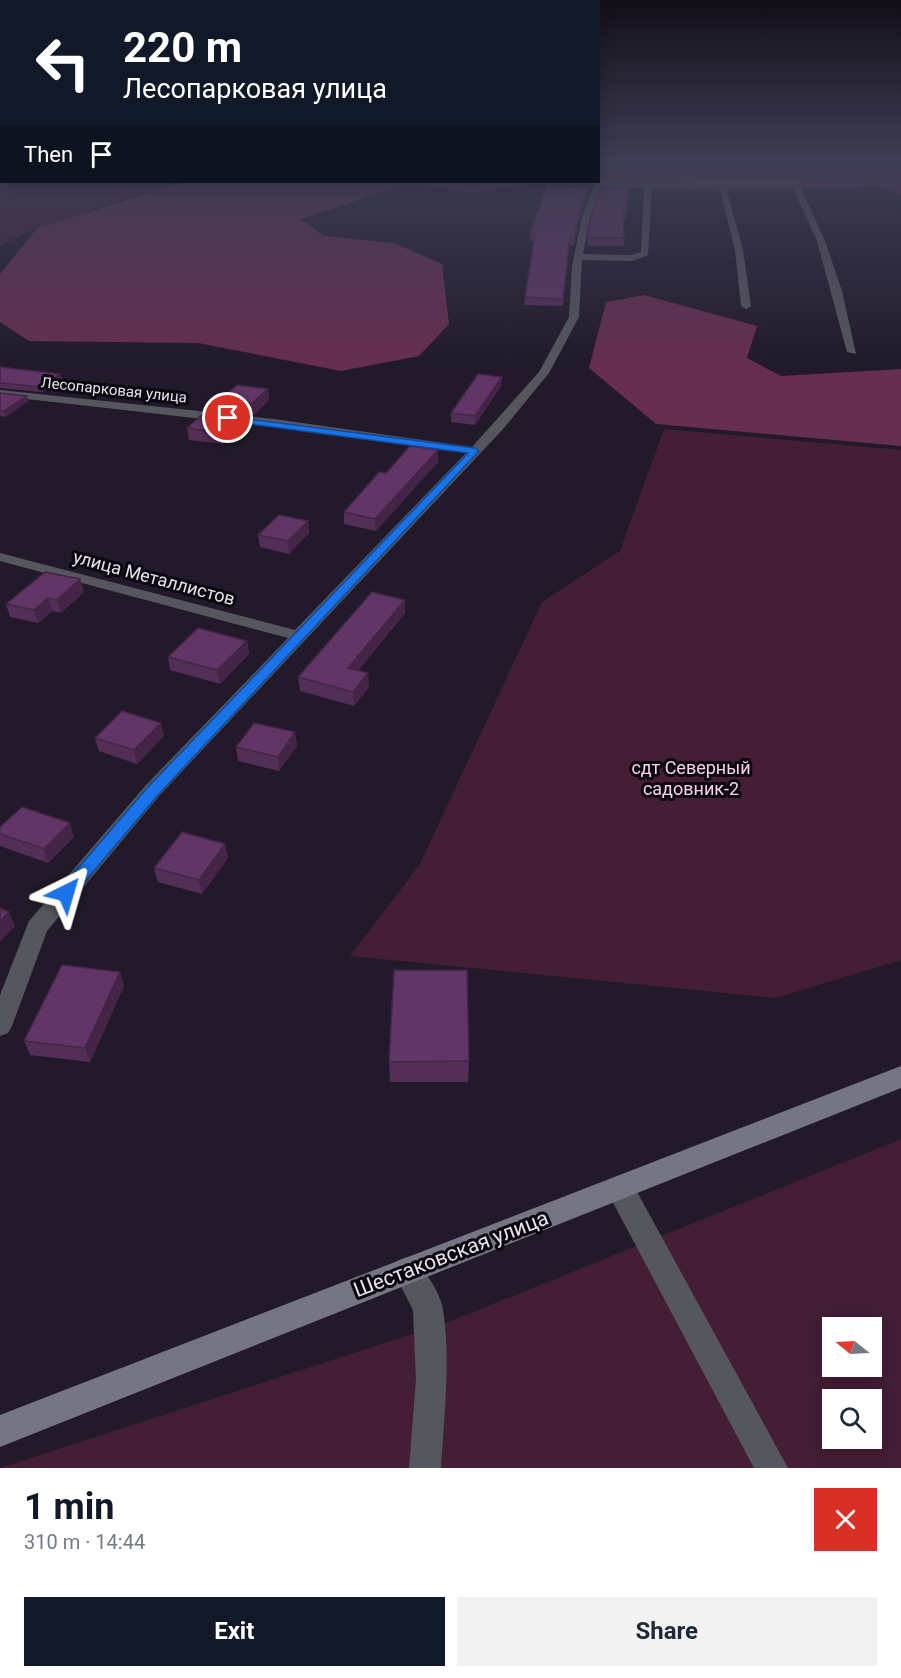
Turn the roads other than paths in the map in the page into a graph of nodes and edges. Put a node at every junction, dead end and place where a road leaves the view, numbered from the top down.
1 (584, 228) edge
2 (646, 228) edge
3 (733, 228) edge
4 (815, 228) edge
5 (579, 257) junction
6 (746, 306) dead end
7 (852, 352) dead end
8 (0, 393) edge
9 (475, 451) junction
10 (0, 557) edge
11 (298, 636) junction
12 (0, 1026) edge
13 (901, 1077) edge
14 (620, 1188) junction
15 (407, 1271) junction
16 (0, 1431) edge
17 (425, 1468) edge
18 (772, 1468) edge

1 - 5 street
2 - 5 street
3 - 6 street
4 - 7 street
5 - 9 street
8 - 9 street, Лесопарковая улица
9 - 11 street
10 - 11 street, улица Металлистов
11 - 12 street
13 - 14 main road, Шестаковская улица
14 - 15 main road, Шестаковская улица
14 - 18 street
15 - 16 main road, Шестаковская улица
15 - 17 street

